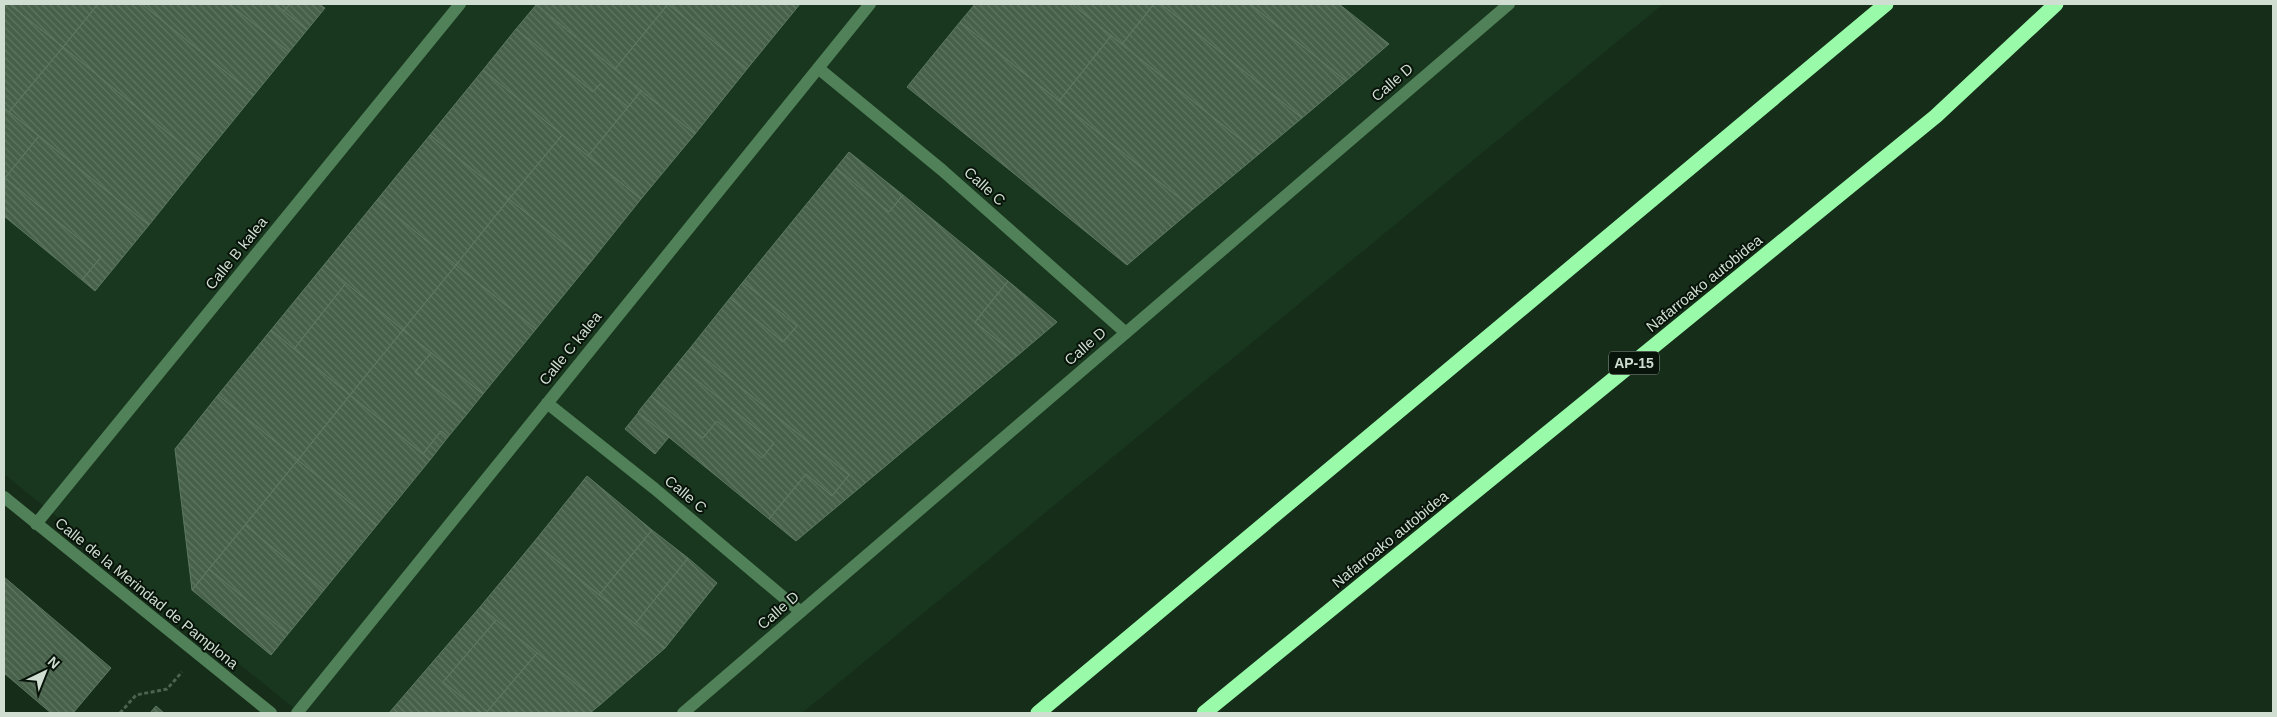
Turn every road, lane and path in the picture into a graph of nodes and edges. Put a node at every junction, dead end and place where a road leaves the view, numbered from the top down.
1 (460, 4) edge
2 (870, 4) edge
3 (1509, 4) edge
4 (1886, 4) edge
5 (2056, 4) edge
6 (818, 68) junction
7 (1126, 333) junction
8 (547, 403) junction
9 (4, 498) edge
10 (36, 524) junction
11 (801, 612) junction
12 (197, 654) junction
13 (1063, 691) junction
14 (120, 713) edge
15 (271, 713) edge
16 (296, 713) edge
17 (683, 713) edge
18 (1026, 713) edge
19 (1038, 713) edge
20 (1204, 713) edge

1 - 10 street, Calle B kalea
2 - 6 street, Calle C kalea
3 - 7 street, Calle D
4 - 13 highway
5 - 20 highway, Nafarroako autobidea / AP-15
6 - 7 street, Calle C
6 - 8 street, Calle C kalea
7 - 11 street, Calle D
8 - 11 street, Calle C
8 - 16 street, Calle C kalea
9 - 10 street, Calle de la Merindad de Pamplona
10 - 12 street, Calle de la Merindad de Pamplona
11 - 17 street, Calle D
12 - 14 path
12 - 15 street, Calle de la Merindad de Pamplona
13 - 18 highway
13 - 19 highway

